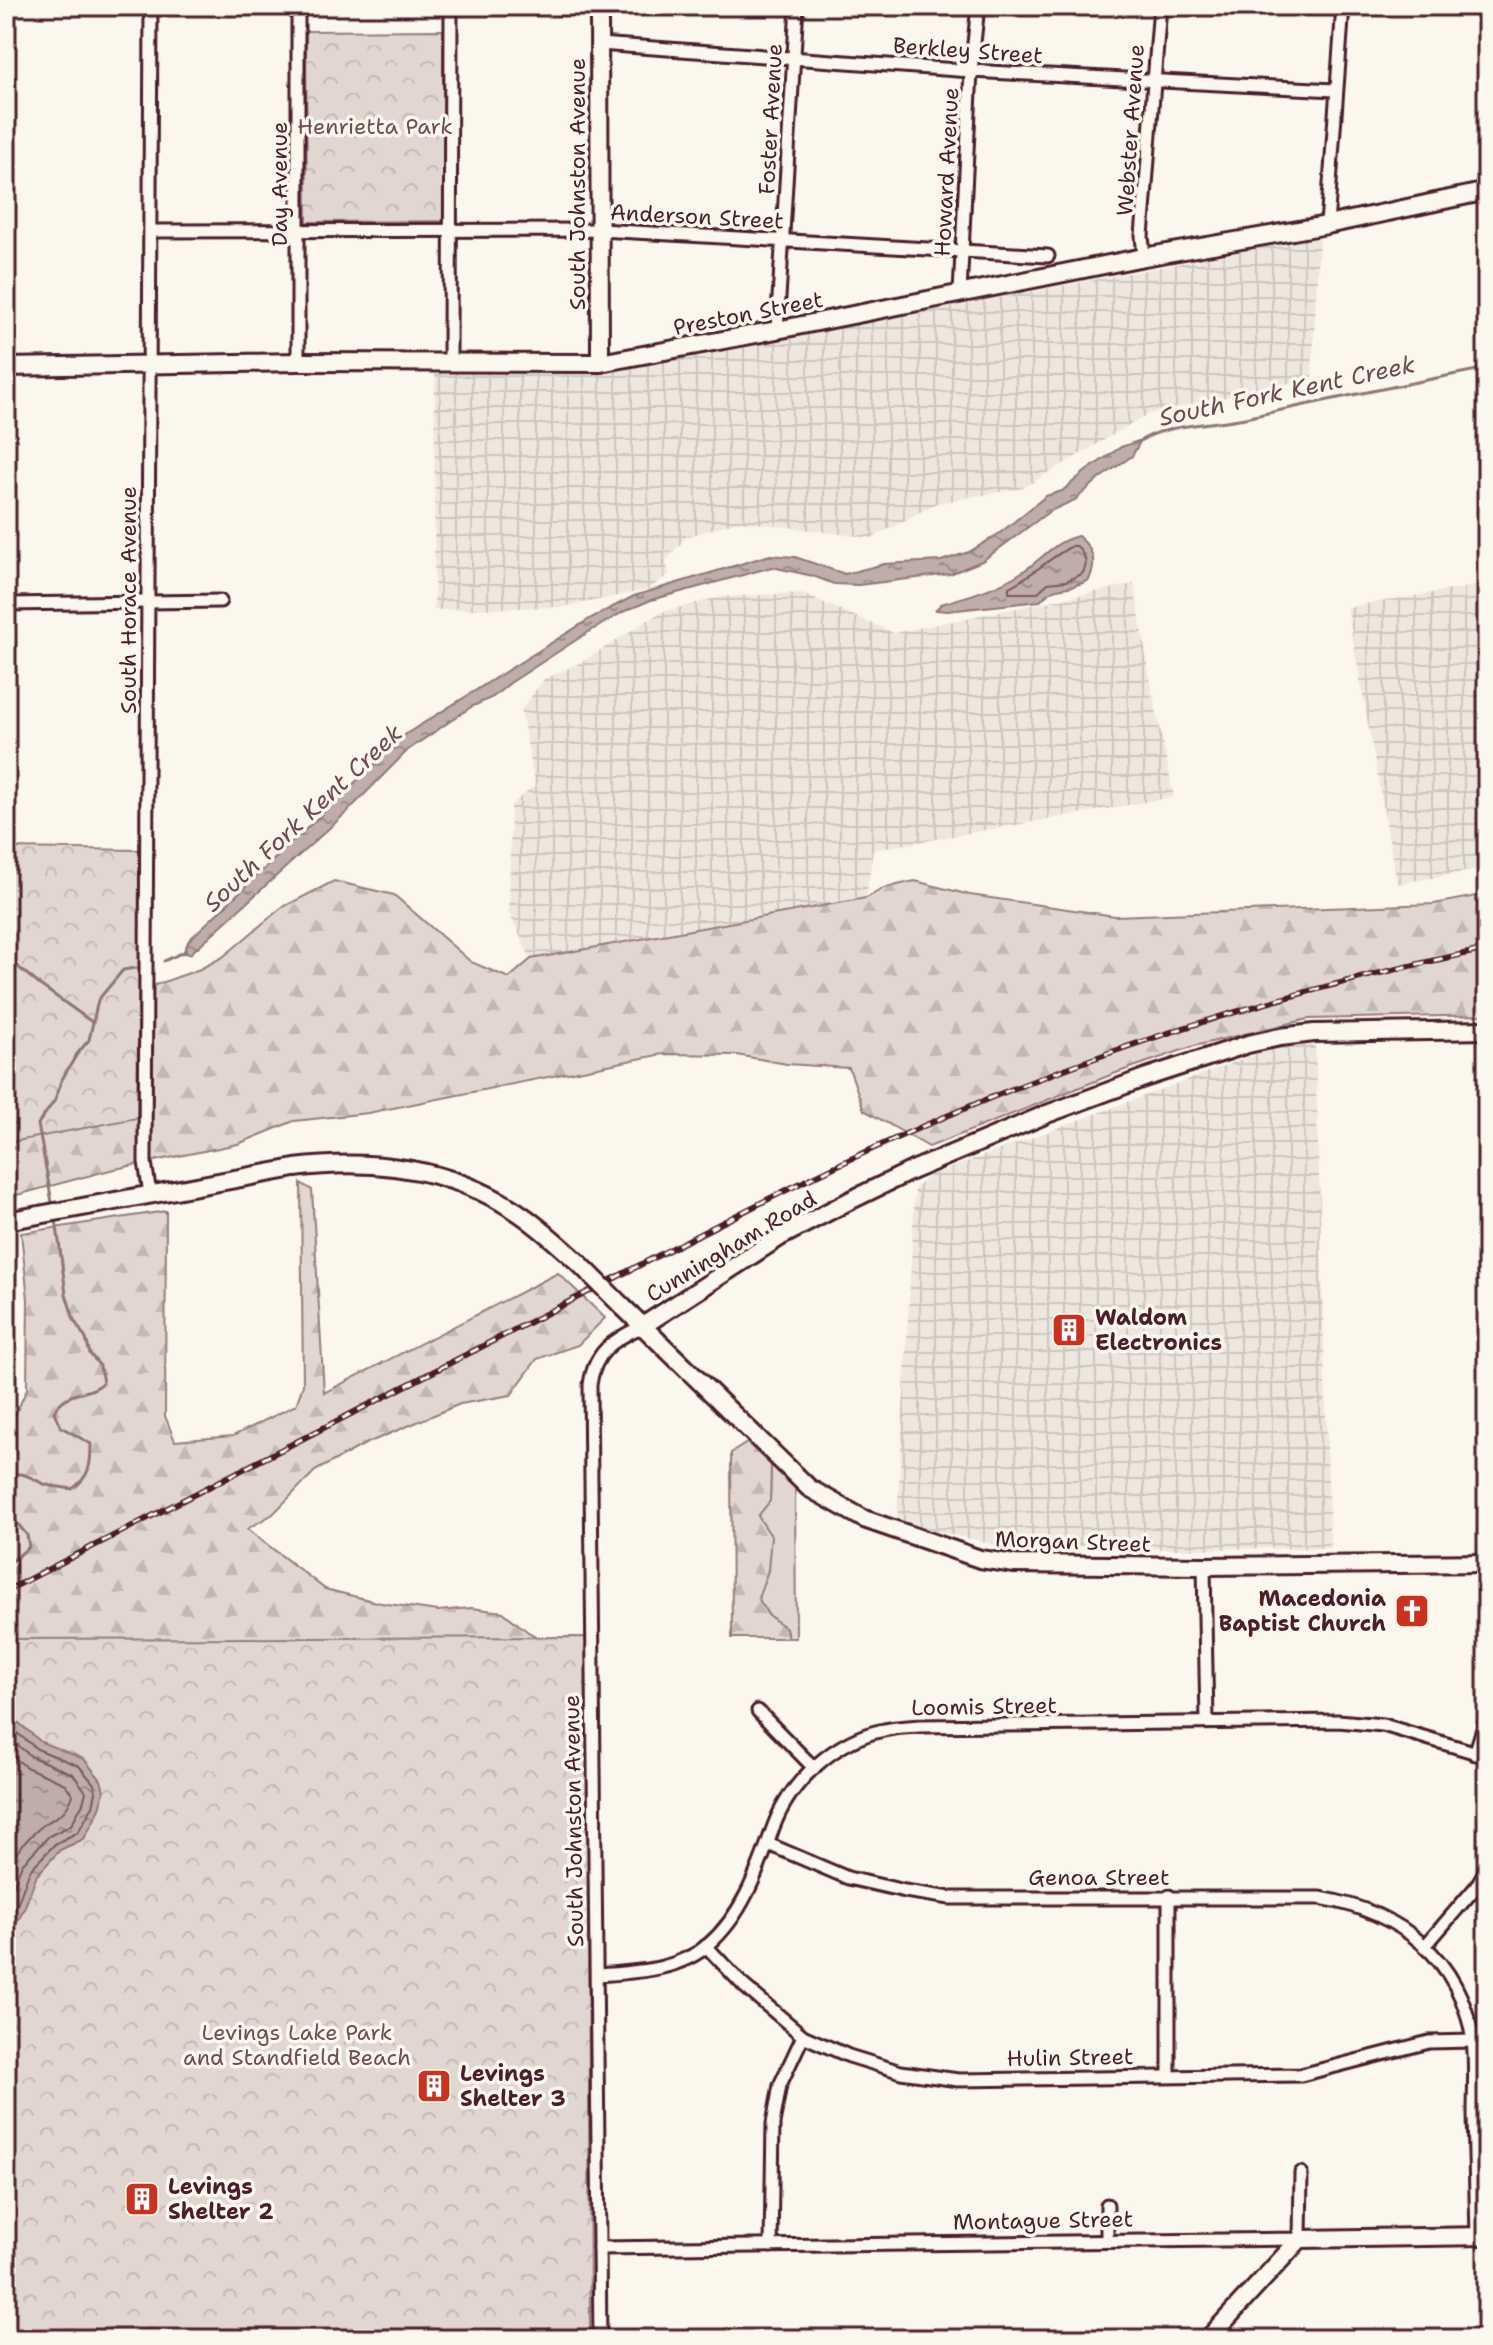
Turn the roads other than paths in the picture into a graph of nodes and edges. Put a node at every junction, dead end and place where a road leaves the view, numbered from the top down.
1 (151, 6) edge
2 (298, 6) edge
3 (451, 6) edge
4 (599, 6) edge
5 (797, 6) edge
6 (978, 6) edge
7 (1160, 6) edge
8 (1343, 6) edge
9 (599, 44) junction
10 (793, 59) junction
11 (971, 71) junction
12 (1154, 82) junction
13 (1335, 90) junction
14 (1487, 191) edge
15 (1327, 225) junction
16 (450, 229) junction
17 (600, 230) junction
18 (151, 231) junction
19 (299, 232) junction
20 (783, 241) junction
21 (961, 250) junction
22 (1048, 256) dead end
23 (1144, 257) junction
24 (960, 293) junction
25 (777, 330) junction
26 (450, 361) junction
27 (298, 362) junction
28 (600, 363) junction
29 (150, 366) junction
30 (6, 367) edge
31 (220, 601) dead end
32 (148, 603) junction
33 (6, 604) edge
34 (1487, 1030) edge
35 (150, 1194) junction
36 (6, 1221) edge
37 (641, 1327) junction
38 (1487, 1563) edge
39 (1204, 1566) junction
40 (758, 1711) dead end
41 (1487, 1716) edge
42 (1207, 1722) junction
43 (1481, 1755) edge
44 (814, 1768) junction
45 (768, 1844) junction
46 (1487, 1868) edge
47 (1169, 1896) junction
48 (1426, 1945) junction
49 (706, 1946) junction
50 (597, 1975) junction
51 (803, 2036) junction
52 (1473, 2041) junction
53 (1169, 2075) junction
54 (1301, 2173) dead end
55 (1107, 2205) dead end
56 (1482, 2236) edge
57 (1300, 2239) junction
58 (1107, 2241) junction
59 (771, 2246) junction
60 (599, 2248) junction
61 (600, 2339) edge
62 (1208, 2339) edge

1 - 18 street, South Horace Avenue
2 - 19 street, Day Avenue
3 - 16 street
4 - 9 street, South Johnston Avenue
5 - 10 street, Foster Avenue
6 - 11 street, Howard Avenue
7 - 12 street, Webster Avenue
8 - 13 street
9 - 10 street, Berkley Street
9 - 17 street, South Johnston Avenue
10 - 11 street, Berkley Street
10 - 20 street, Foster Avenue
11 - 12 street, Berkley Street
11 - 21 street, Howard Avenue
12 - 13 street, Berkley Street
12 - 23 street, Webster Avenue
13 - 15 street
14 - 15 street, Preston Street
15 - 23 street, Preston Street
16 - 17 street, Anderson Street
16 - 19 street, Anderson Street
16 - 26 street
17 - 20 street, Anderson Street
17 - 28 street, South Johnston Avenue
18 - 19 street, Anderson Street
18 - 29 street, South Horace Avenue
19 - 27 street, Day Avenue
20 - 21 street, Anderson Street
20 - 25 street, Foster Avenue
21 - 22 street, Anderson Street
21 - 24 street, Howard Avenue
23 - 24 street, Preston Street
24 - 25 street, Preston Street
25 - 28 street, Preston Street
26 - 27 street, Preston Street
26 - 28 street, Preston Street
27 - 29 street, Preston Street
29 - 30 street, Preston Street
29 - 32 street, South Horace Avenue
31 - 32 street
32 - 33 street
32 - 35 street, South Horace Avenue
34 - 37 street, Cunningham Road
35 - 36 street, Cunningham Road
35 - 37 street, Cunningham Road, bridge
37 - 39 street, Morgan Street
37 - 50 street, South Johnston Avenue
38 - 39 street, Morgan Street
39 - 42 street
40 - 44 street
41 - 43 street
42 - 43 street, Loomis Street
42 - 44 street, Loomis Street
44 - 45 street, Loomis Street
45 - 47 street, Genoa Street
45 - 49 street, Loomis Street
46 - 48 street
47 - 48 street, Genoa Street
47 - 53 street
48 - 52 street, Genoa Street
49 - 50 street, Loomis Street
49 - 51 street, Hulin Street
50 - 60 street, South Johnston Avenue
51 - 53 street, Hulin Street
51 - 59 street
52 - 53 street, Hulin Street
52 - 56 street, Genoa Street
54 - 57 street
55 - 58 street
56 - 57 street, Montague Street
57 - 58 street, Montague Street
57 - 62 street
58 - 59 street, Montague Street
59 - 60 street, Montague Street
60 - 61 street, South Johnston Avenue

